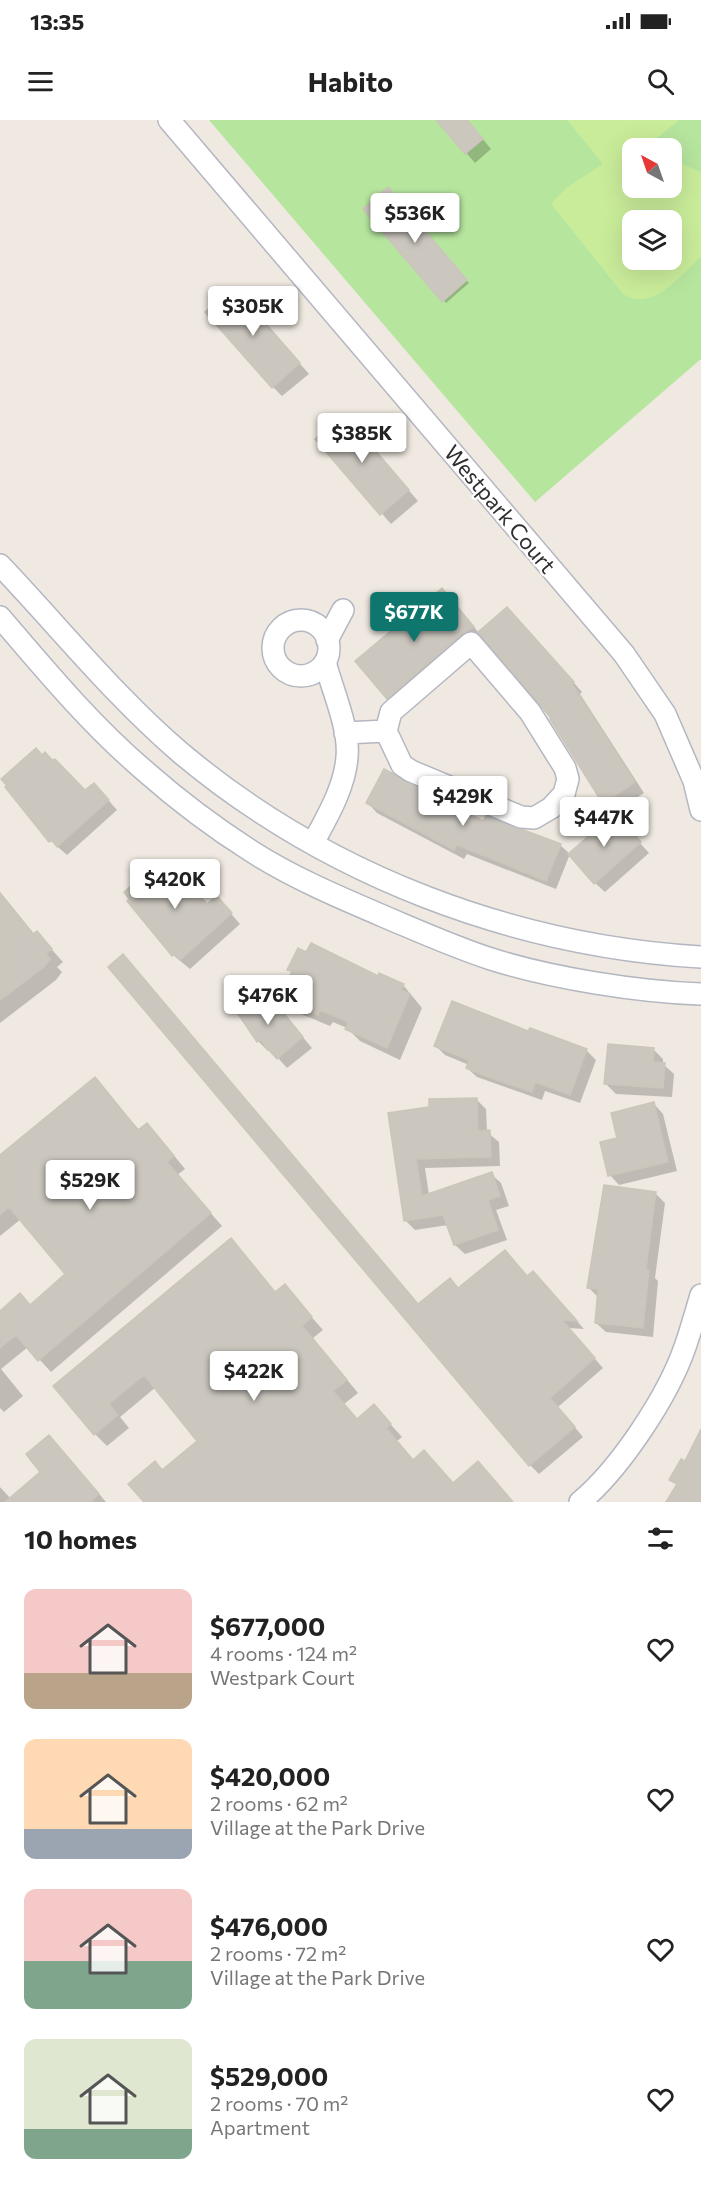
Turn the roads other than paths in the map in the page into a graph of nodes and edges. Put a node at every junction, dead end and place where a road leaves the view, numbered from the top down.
1 (169, 120) edge
2 (0, 565) edge
3 (0, 617) edge
4 (314, 624) junction
5 (327, 640) junction
6 (325, 662) junction
7 (308, 675) junction
8 (334, 694) junction
9 (386, 731) junction
10 (345, 733) junction
11 (701, 810) edge
12 (313, 843) junction
13 (701, 957) edge
14 (701, 994) edge
15 (701, 1295) edge
16 (586, 1497) edge

1 - 11 street, Westpark Court
2 - 12 street
3 - 14 street
4 - 5 street
4 - 5 street
4 - 7 street
5 - 6 street
6 - 7 street
6 - 8 street
7 - 8 street
8 - 10 street
9 - 9 street
9 - 10 street
10 - 12 street
12 - 13 street
15 - 16 street

